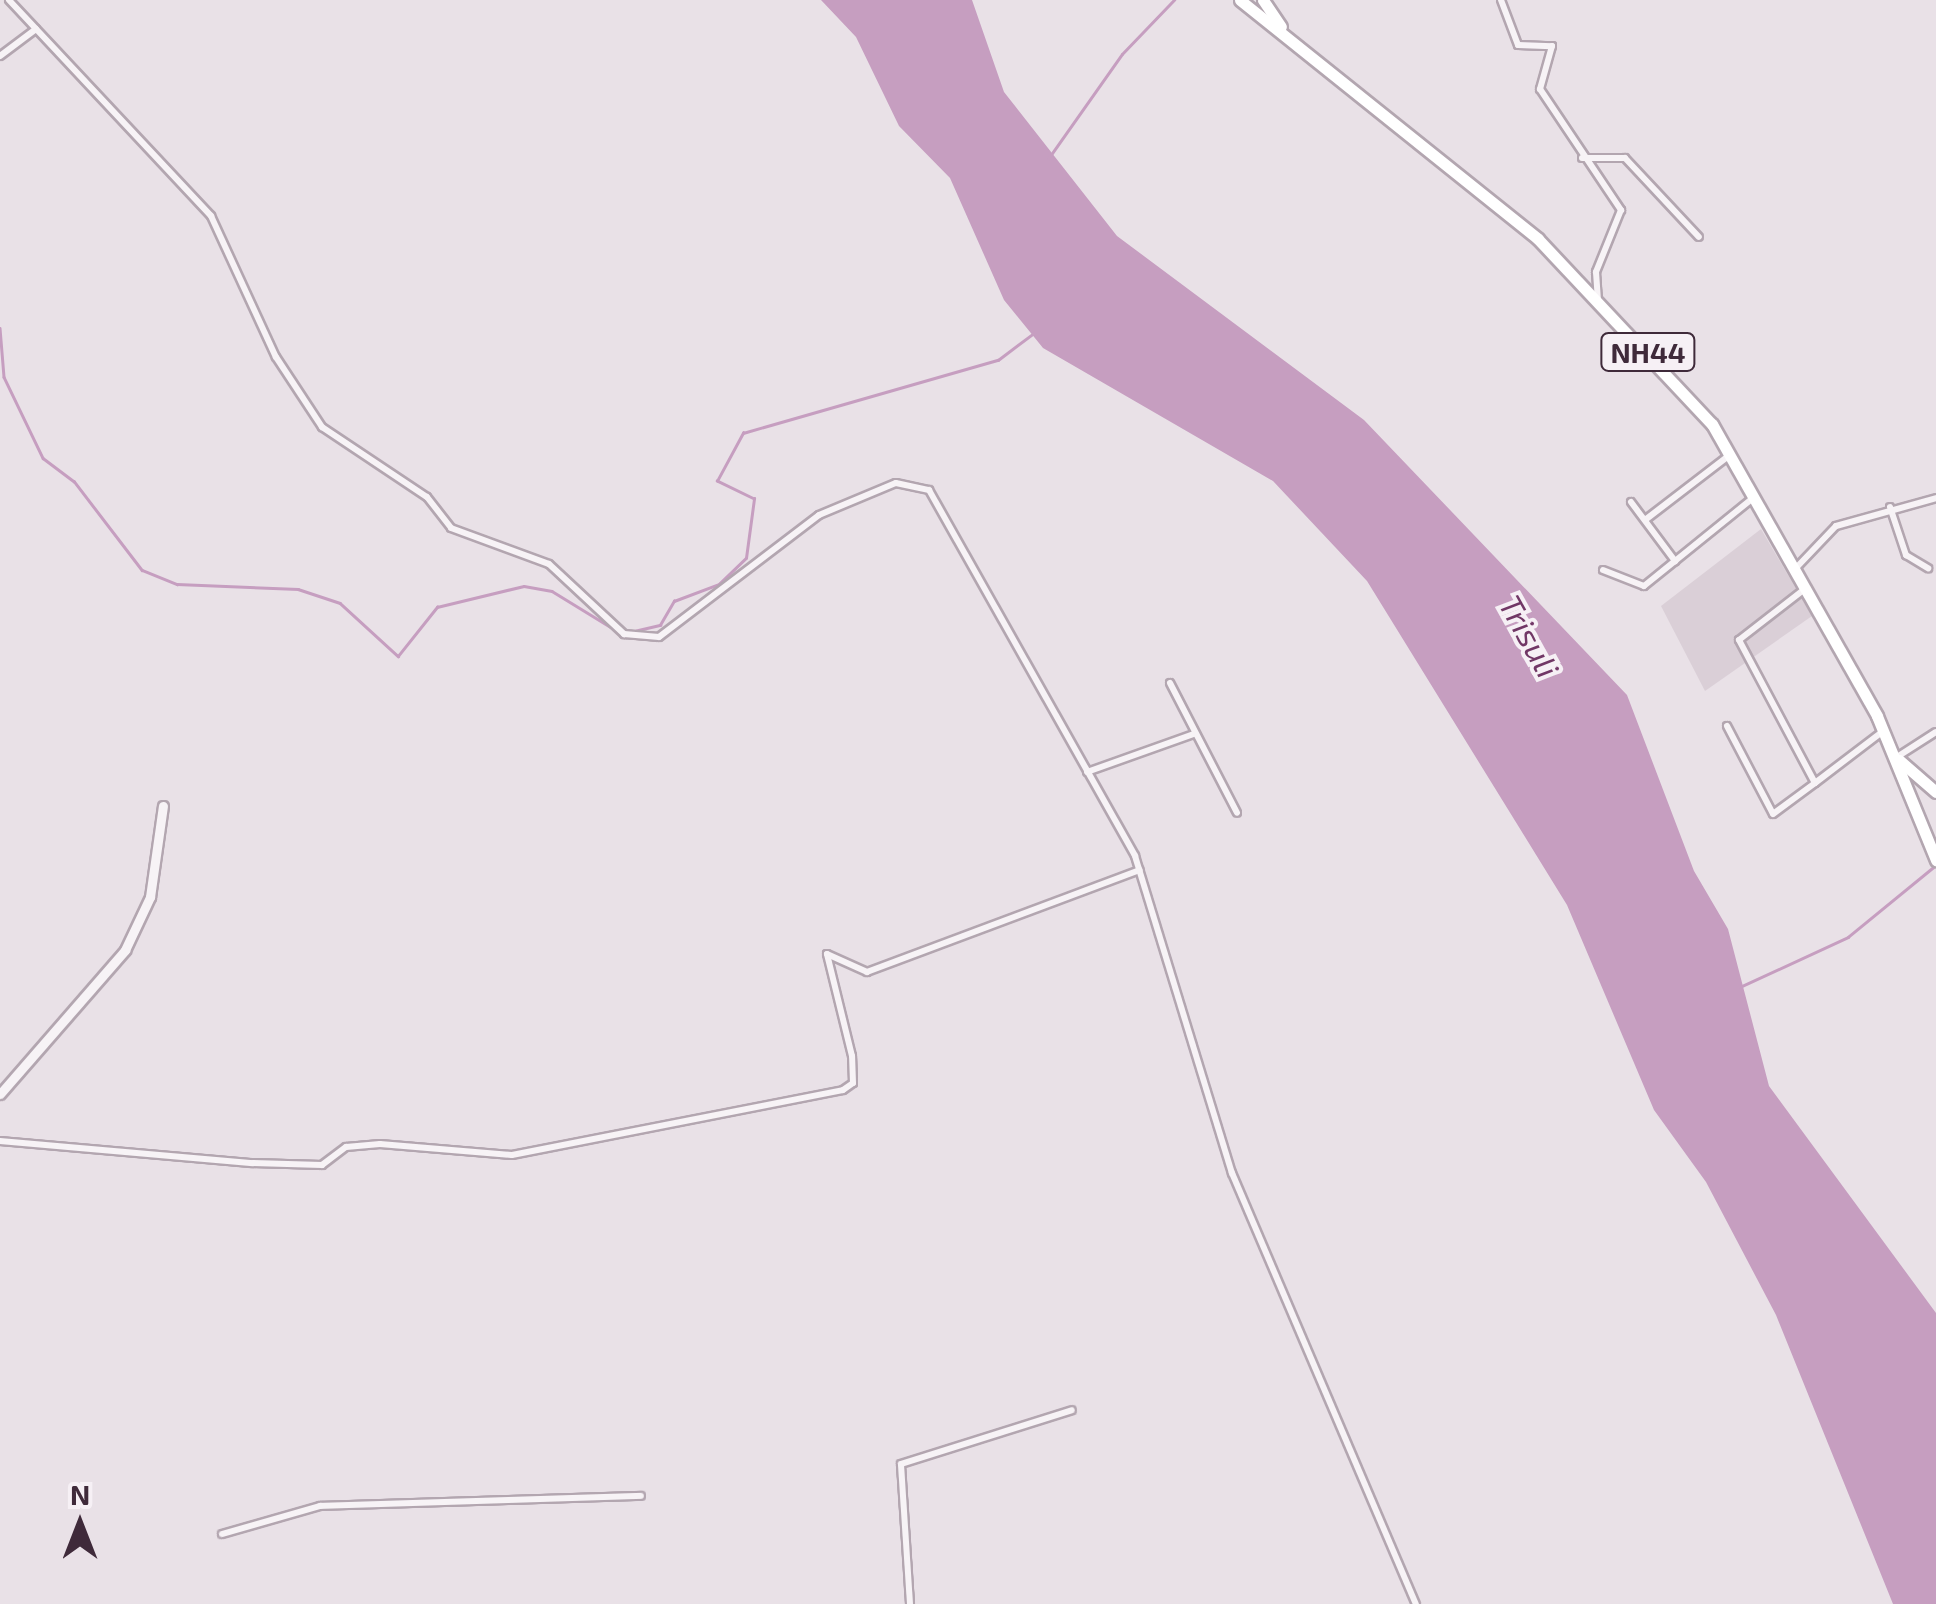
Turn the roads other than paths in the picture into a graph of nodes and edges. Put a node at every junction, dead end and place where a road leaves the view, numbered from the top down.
1 (9, 0) edge
2 (1240, 0) edge
3 (1263, 0) edge
4 (1501, 0) edge
5 (36, 29) junction
6 (1290, 39) junction
7 (0, 56) edge
8 (1582, 158) junction
9 (1699, 236) dead end
10 (1598, 304) junction
11 (1731, 454) junction
12 (1754, 498) junction
13 (1936, 498) edge
14 (1631, 502) dead end
15 (1890, 507) junction
16 (1645, 520) junction
17 (1676, 560) junction
18 (1928, 568) dead end
19 (1795, 569) junction
20 (1604, 570) dead end
21 (1806, 588) junction
22 (1170, 683) dead end
23 (1727, 726) dead end
24 (1884, 730) junction
25 (1936, 732) edge
26 (1195, 734) junction
27 (1896, 758) junction
28 (1087, 772) junction
29 (1815, 783) junction
30 (1936, 792) edge
31 (162, 806) dead end
32 (1237, 813) dead end
33 (1936, 860) edge
34 (1140, 870) junction
35 (0, 1094) edge
36 (0, 1140) edge
37 (1072, 1410) dead end
38 (641, 1496) dead end
39 (222, 1534) dead end
40 (910, 1604) edge
41 (1416, 1604) edge

1 - 5 street
2 - 6 highway, NH44
3 - 6 highway, NH44
4 - 8 street
5 - 7 street
5 - 28 street
6 - 10 highway, NH44
8 - 9 street
8 - 10 street
10 - 11 highway, NH44
11 - 12 highway, NH44
11 - 16 street
12 - 17 street
12 - 19 highway, NH44
13 - 15 street
14 - 16 street
15 - 18 street
15 - 19 street
16 - 17 street
17 - 20 street
19 - 21 highway, NH44
21 - 24 highway, NH44
21 - 29 street
22 - 26 street
23 - 29 street
24 - 27 highway, NH44
24 - 29 street
25 - 27 street
26 - 28 street
26 - 32 street
27 - 30 highway, NH44
27 - 33 highway, NH44
28 - 34 street
31 - 35 street
34 - 36 street
34 - 41 street
37 - 40 street
38 - 39 street

